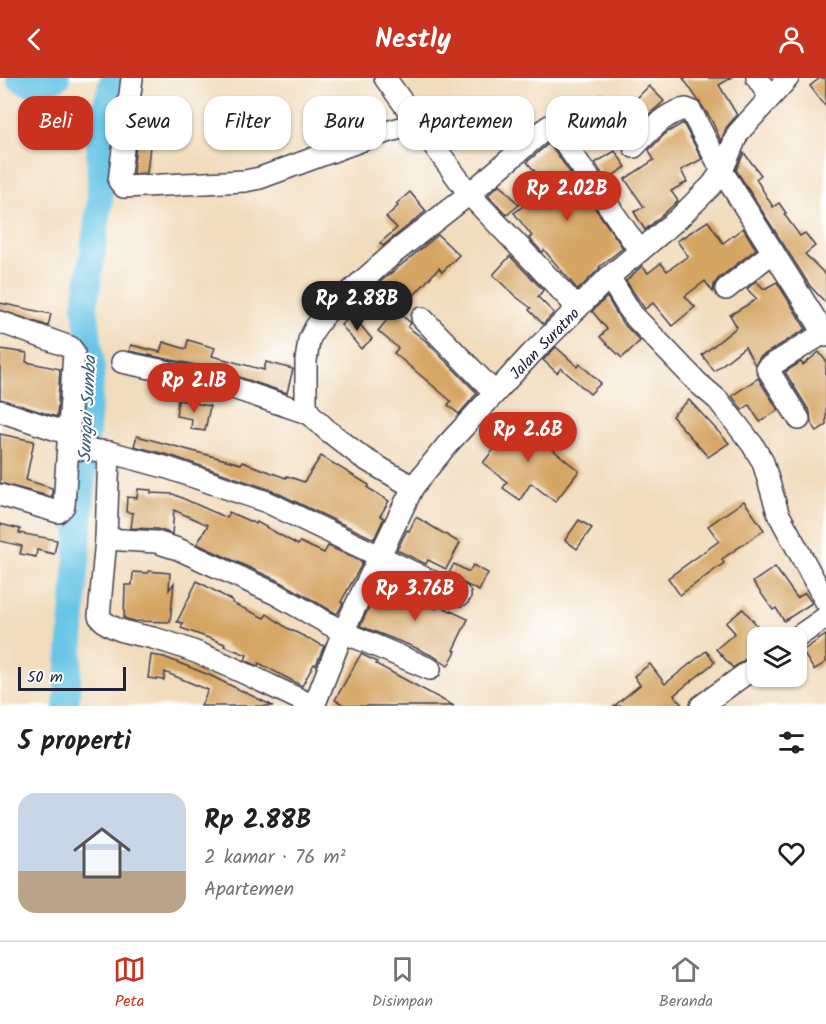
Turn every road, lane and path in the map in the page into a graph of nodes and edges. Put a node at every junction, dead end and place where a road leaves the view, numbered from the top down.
1 (132, 78) edge
2 (385, 78) edge
3 (757, 78) edge
4 (788, 78) edge
5 (398, 96) edge
6 (770, 97) junction
7 (398, 128) edge
8 (648, 133) edge
9 (437, 150) edge
10 (722, 171) junction
11 (469, 194) junction
12 (640, 251) junction
13 (773, 252) junction
14 (609, 277) junction
15 (726, 289) dead end
16 (578, 308) junction
17 (422, 318) dead end
18 (0, 322) edge
19 (825, 335) edge
20 (122, 362) dead end
21 (495, 393) junction
22 (0, 411) edge
23 (310, 414) junction
24 (799, 419) dead end
25 (70, 444) junction
26 (104, 451) junction
27 (413, 487) junction
28 (0, 495) edge
29 (106, 539) junction
30 (380, 558) junction
31 (460, 595) dead end
32 (826, 602) edge
33 (826, 617) edge
34 (807, 630) edge
35 (343, 632) junction
36 (430, 669) dead end
37 (747, 673) edge
38 (314, 706) edge
39 (701, 706) edge

1 - 7 street
2 - 5 street
3 - 6 street
4 - 6 street, Jalan Suratno
6 - 10 street, Jalan Suratno
8 - 10 street
9 - 11 street
10 - 12 street, Jalan Suratno
10 - 13 street
11 - 12 street
11 - 16 street
11 - 23 street
12 - 14 street, Jalan Suratno
13 - 15 street
13 - 19 street
14 - 16 street, Jalan Suratno
14 - 32 street
16 - 21 street, Jalan Suratno
17 - 21 street
18 - 25 street
19 - 24 street
20 - 23 street
21 - 27 street, Jalan Suratno
22 - 25 street
23 - 27 street
25 - 26 street
25 - 28 street
26 - 29 street
26 - 30 street
27 - 30 street, Jalan Suratno
29 - 35 street
29 - 38 street
30 - 31 street
30 - 35 street, Jalan Suratno
33 - 34 street
35 - 36 street
35 - 38 street, Jalan Suratno
37 - 39 street

